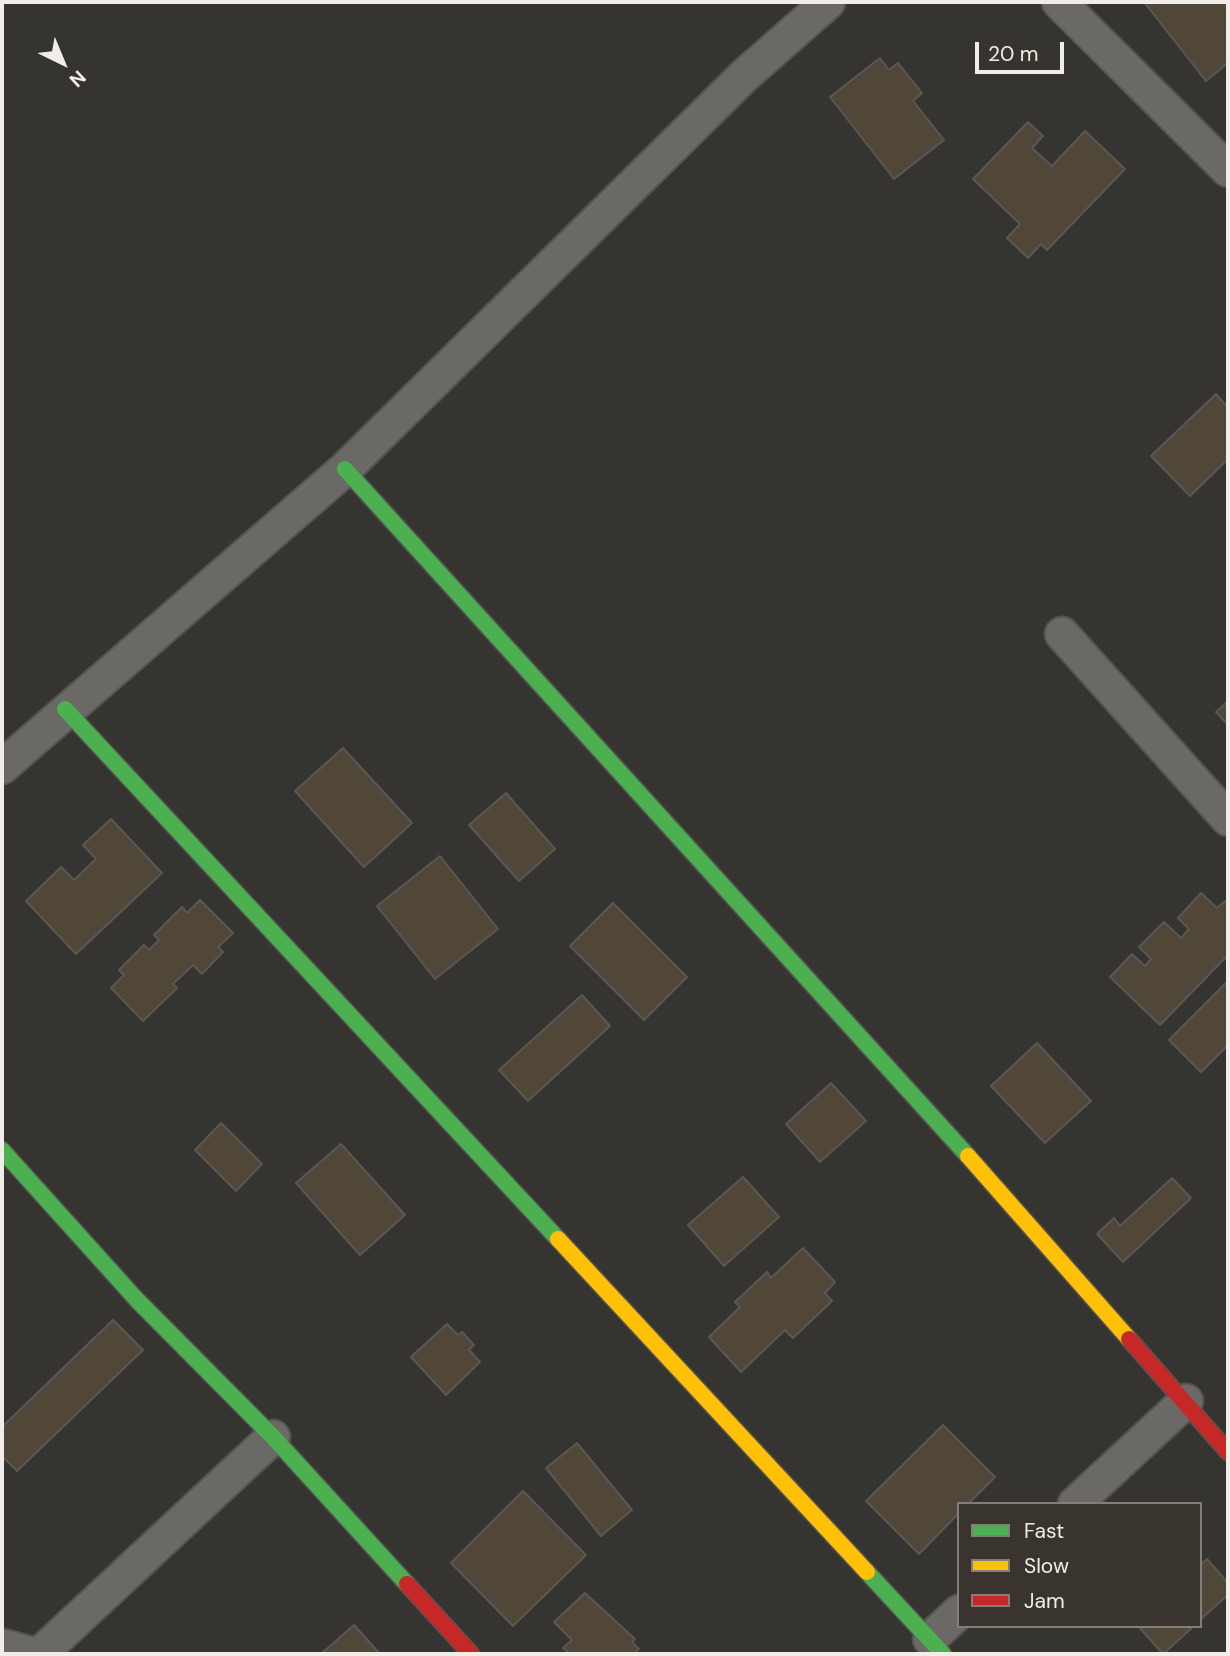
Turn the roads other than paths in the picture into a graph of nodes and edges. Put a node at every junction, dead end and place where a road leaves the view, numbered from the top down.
1 (828, 2) edge
2 (1059, 2) edge
3 (1223, 153) edge
4 (345, 469) junction
5 (1062, 634) dead end
6 (65, 709) junction
7 (2, 767) edge
8 (1228, 819) edge
9 (2, 1150) edge
10 (1186, 1401) junction
11 (273, 1437) junction
12 (1228, 1452) edge
13 (1077, 1502) edge
14 (957, 1615) edge
15 (2, 1646) edge
16 (937, 1647) edge
17 (32, 1654) edge
18 (40, 1654) edge
19 (471, 1654) edge

1 - 4 street
2 - 3 street
4 - 6 street
4 - 10 street
5 - 8 street
6 - 7 street
6 - 16 street
9 - 11 street
10 - 12 street
10 - 13 street
11 - 18 street
11 - 19 street
14 - 16 street
15 - 17 street

